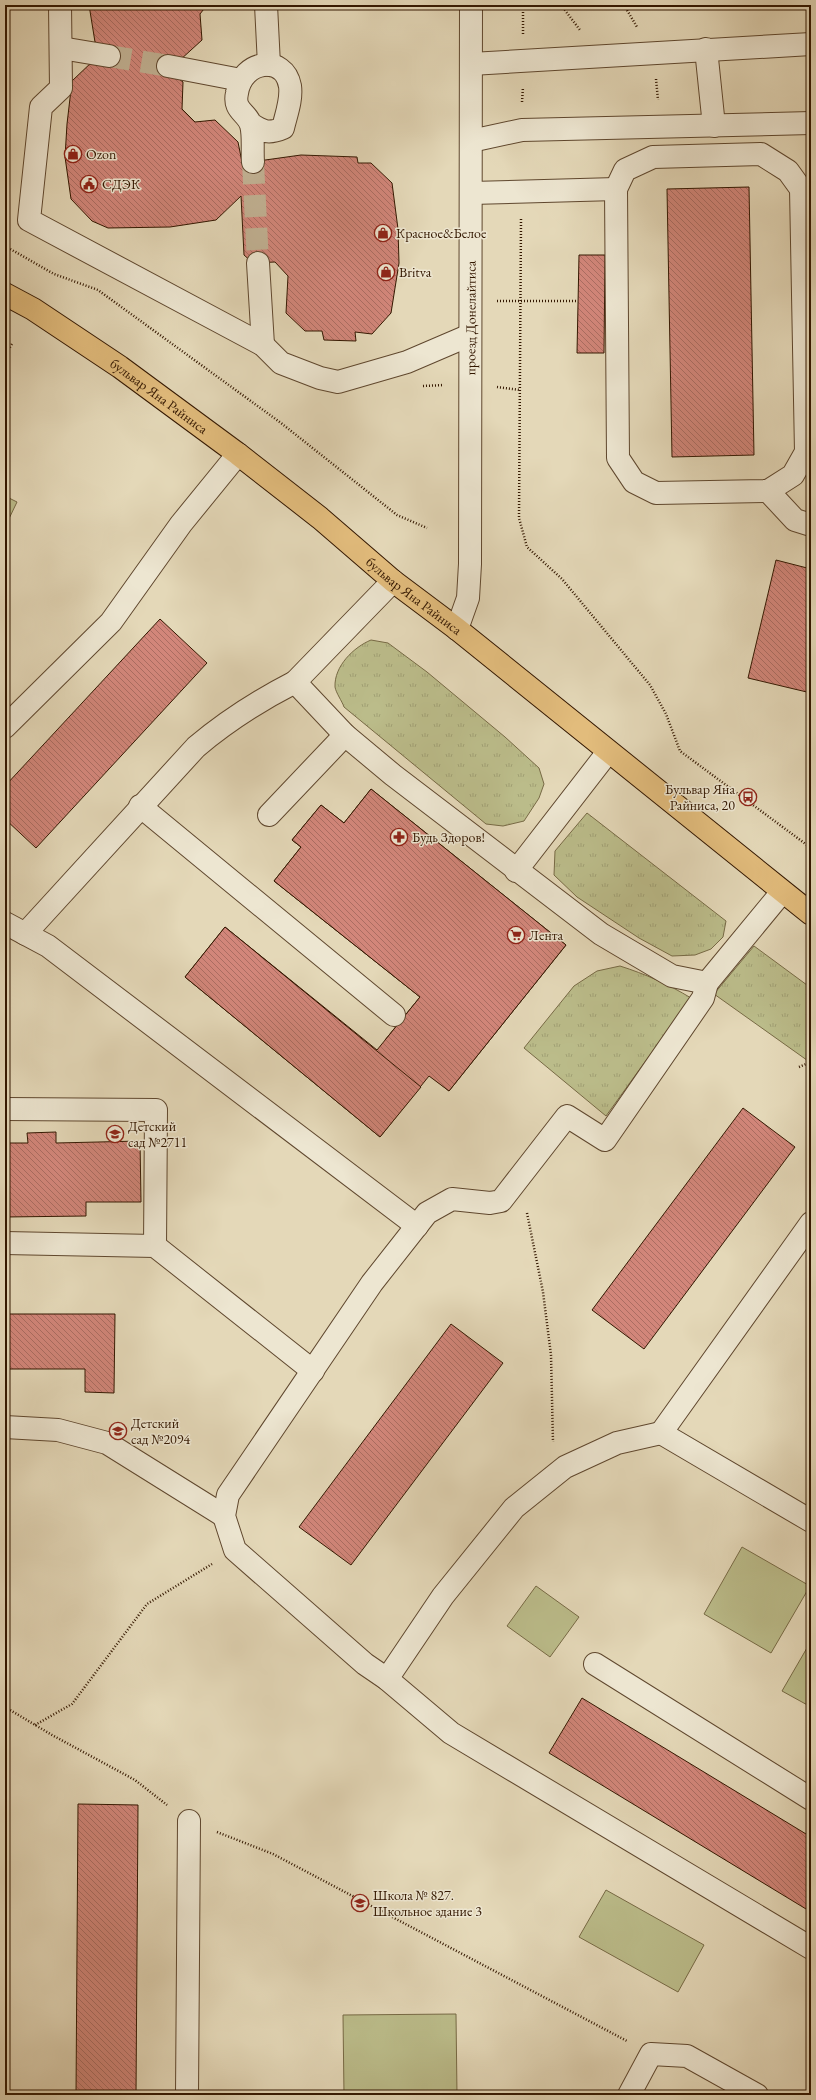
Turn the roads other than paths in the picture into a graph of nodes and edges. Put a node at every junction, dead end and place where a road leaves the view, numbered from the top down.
1 (60, 5) edge
2 (266, 5) edge
3 (471, 5) edge
4 (811, 44) edge
5 (62, 48) junction
6 (706, 50) junction
7 (109, 56) tunnel mouth
8 (471, 64) junction
9 (269, 65) junction
10 (168, 66) tunnel mouth
11 (241, 80) junction
12 (811, 123) edge
13 (251, 124) junction
14 (714, 126) junction
15 (471, 141) junction
16 (253, 162) tunnel mouth
17 (616, 189) junction
18 (470, 193) junction
19 (258, 263) tunnel mouth
20 (5, 294) edge
21 (470, 335) junction
22 (263, 345) junction
23 (238, 454) junction
24 (768, 491) junction
25 (811, 525) edge
26 (393, 581) junction
27 (457, 629) junction
28 (295, 682) junction
29 (5, 727) edge
30 (345, 735) junction
31 (608, 752) junction
32 (140, 806) junction
33 (269, 815) dead end
34 (516, 871) junction
35 (782, 892) junction
36 (811, 914) edge
37 (5, 923) edge
38 (25, 934) junction
39 (707, 983) junction
40 (394, 1015) dead end
41 (5, 1109) edge
42 (811, 1224) edge
43 (418, 1226) junction
44 (5, 1243) edge
45 (155, 1246) junction
46 (313, 1371) junction
47 (5, 1427) edge
48 (661, 1432) junction
49 (224, 1516) junction
50 (811, 1521) edge
51 (595, 1664) dead end
52 (387, 1679) junction
53 (811, 1799) edge
54 (189, 1821) road end
55 (811, 1948) edge
56 (188, 2095) edge
57 (629, 2095) edge
58 (757, 2095) edge

1 - 5 street
2 - 9 street
3 - 8 street, проезд Донелайтиса
4 - 6 street
5 - 7 street
5 - 22 street
6 - 8 street
6 - 14 street
8 - 15 street, проезд Донелайтиса
9 - 11 street
9 - 13 street
10 - 11 street
11 - 13 street
12 - 14 street
13 - 16 street
14 - 15 street
15 - 18 street, проезд Донелайтиса
17 - 18 street
17 - 24 street
17 - 24 street
18 - 21 street, проезд Донелайтиса
19 - 22 street
20 - 23 main road, бульвар Яна Райниса
21 - 22 street
21 - 27 street, проезд Донелайтиса
23 - 26 main road, бульвар Яна Райниса
23 - 29 street
24 - 25 street
26 - 27 main road, бульвар Яна Райниса
26 - 28 street
27 - 31 main road, бульвар Яна Райниса
28 - 30 street
28 - 32 street
30 - 33 street
30 - 34 street
31 - 34 street
31 - 35 main road, бульвар Яна Райниса
32 - 38 street
32 - 40 street
34 - 39 street
35 - 36 main road, бульвар Яна Райниса
35 - 39 street
37 - 38 street
38 - 43 street
39 - 43 street
41 - 45 street
42 - 48 street
43 - 46 street
44 - 45 street
45 - 46 street
46 - 49 street
47 - 49 street
48 - 50 street
48 - 52 street
49 - 52 street
51 - 53 street
52 - 55 street
54 - 56 street
57 - 58 street

